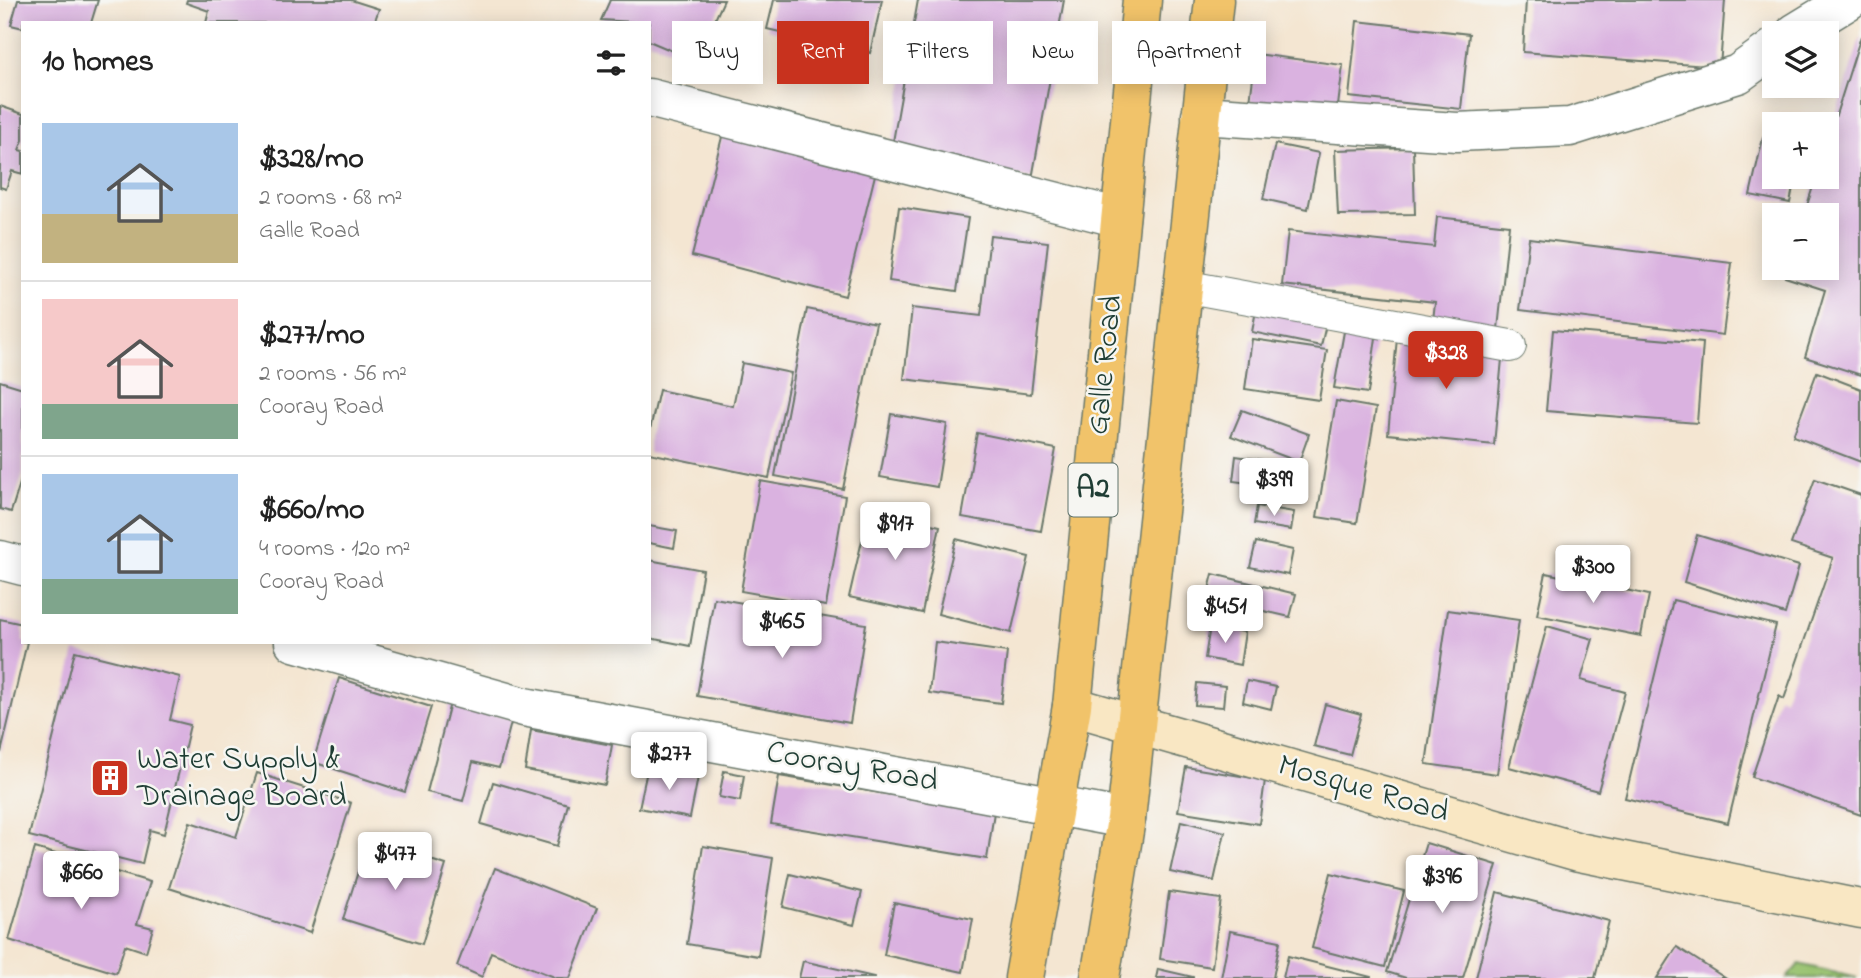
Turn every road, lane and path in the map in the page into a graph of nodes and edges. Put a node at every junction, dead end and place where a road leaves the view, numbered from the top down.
1 (1142, 0) edge
2 (1214, 0) edge
3 (1849, 0) edge
4 (1815, 21) edge
5 (1762, 57) edge
6 (651, 99) edge
7 (1201, 114) junction
8 (1120, 218) junction
9 (1183, 286) junction
10 (1510, 345) dead end
11 (0, 560) edge
12 (21, 565) edge
13 (301, 644) edge
14 (1072, 706) junction
15 (1135, 724) junction
16 (1056, 804) junction
17 (1126, 819) junction
18 (1861, 909) edge
19 (1024, 978) edge
20 (1100, 978) edge

1 - 8 highway, Galle Road / A2
2 - 7 highway, A2
3 - 4 street
5 - 7 street
6 - 8 street
7 - 9 highway, A2
8 - 14 highway, Galle Road / A2
9 - 10 lane
9 - 15 highway, A2
11 - 12 street
13 - 16 street, Cooray Road
14 - 15 street, Mosque Road
14 - 16 highway, Galle Road / A2
15 - 17 highway, A2
15 - 18 street, Mosque Road
16 - 17 street, Cooray Road
16 - 19 highway, Galle Road / A2
17 - 20 highway, A2

